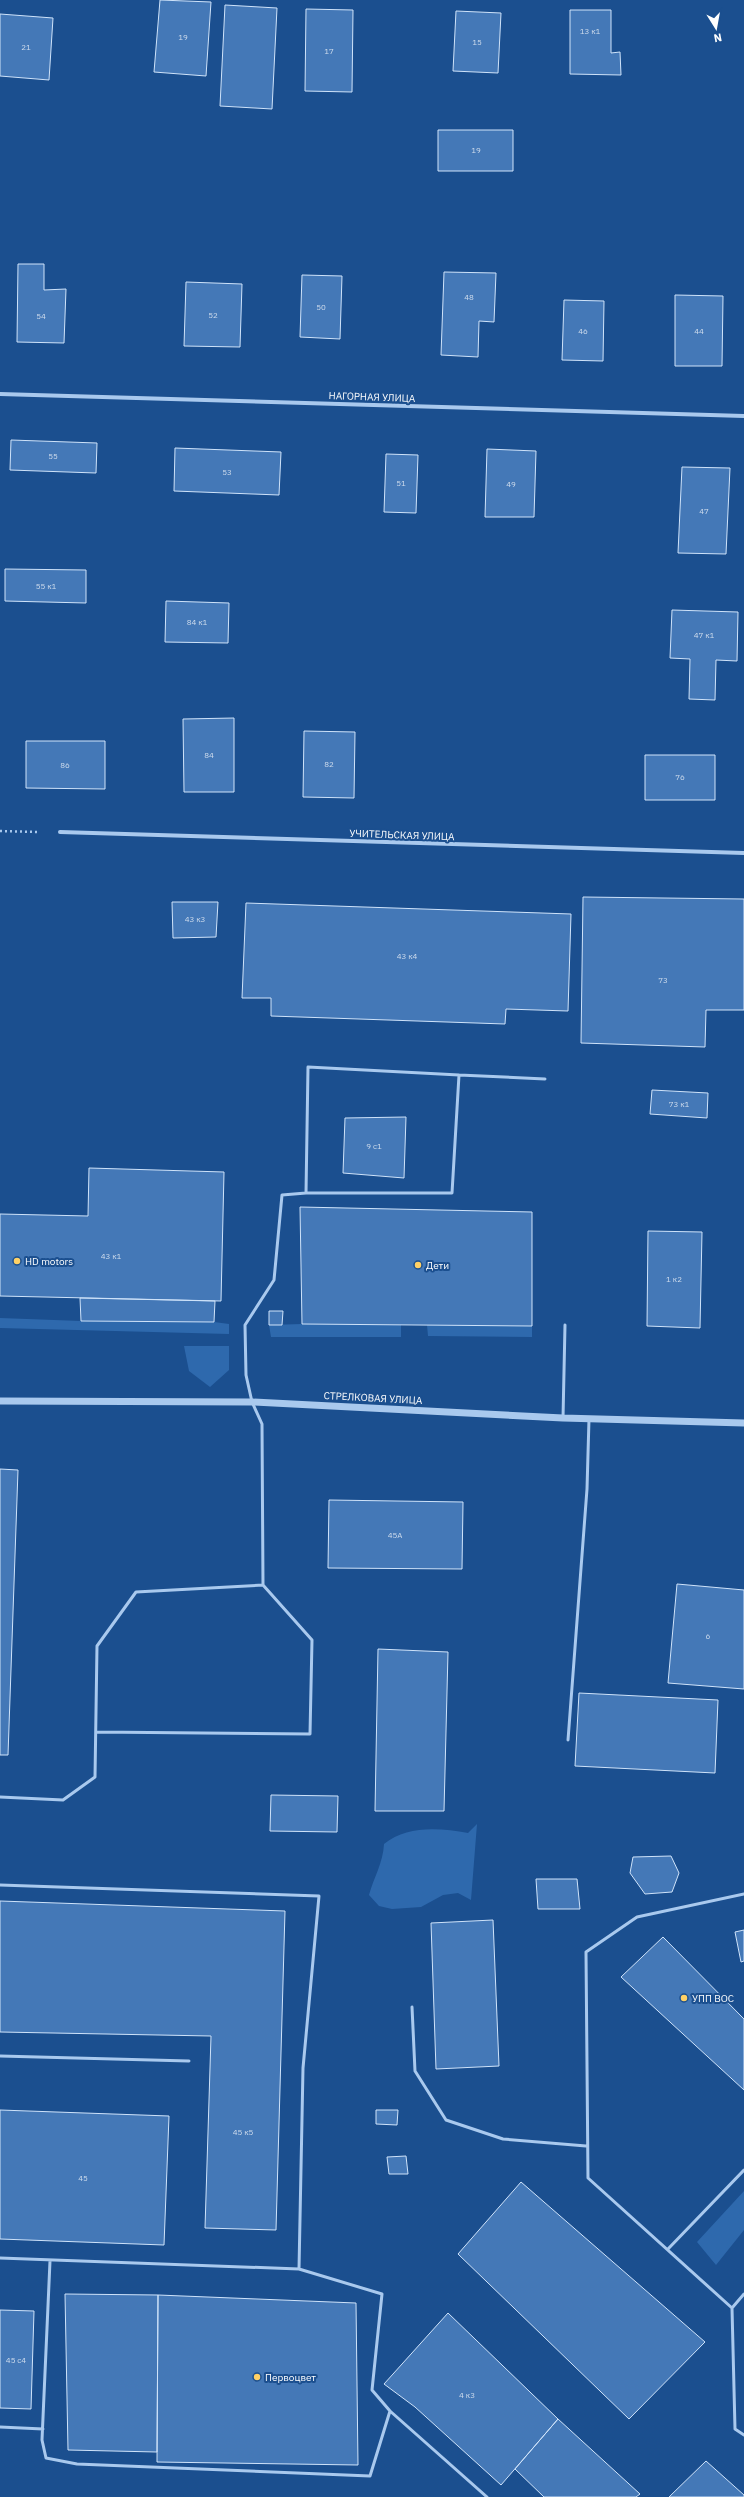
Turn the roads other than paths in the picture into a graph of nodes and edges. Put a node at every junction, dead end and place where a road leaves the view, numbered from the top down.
1 (0, 394) edge
2 (744, 416) edge
3 (60, 832) road end
4 (744, 854) edge
5 (459, 1075) junction
6 (545, 1079) dead end
7 (306, 1193) junction
8 (565, 1325) dead end
9 (0, 1401) edge
10 (252, 1402) junction
11 (589, 1417) junction
12 (564, 1418) junction
13 (744, 1423) edge
14 (263, 1585) junction
15 (96, 1732) junction
16 (568, 1740) dead end
17 (0, 1797) edge
18 (0, 1885) edge
19 (744, 1894) edge
20 (412, 2007) dead end
21 (0, 2056) edge
22 (189, 2061) dead end
23 (586, 2146) junction
24 (744, 2170) edge
25 (668, 2249) junction
26 (0, 2258) edge
27 (50, 2261) junction
28 (299, 2269) junction
29 (744, 2294) edge
30 (732, 2308) junction
31 (390, 2412) junction
32 (0, 2427) edge
33 (43, 2429) junction
34 (744, 2435) edge
35 (487, 2497) edge

1 - 2 street, НАГОРНАЯ УЛИЦА
3 - 4 street, УЧИТЕЛЬСКАЯ УЛИЦА
5 - 6 lane
5 - 7 lane
5 - 7 lane
7 - 10 lane
8 - 12 lane
9 - 10 street, СТРЕЛКОВАЯ УЛИЦА
10 - 12 street, СТРЕЛКОВАЯ УЛИЦА
10 - 14 lane
11 - 12 street, СТРЕЛКОВАЯ УЛИЦА
11 - 13 street, СТРЕЛКОВАЯ УЛИЦА
11 - 16 lane
14 - 15 lane
14 - 15 lane
15 - 17 lane
18 - 28 lane
19 - 23 lane
20 - 23 lane
21 - 22 lane
23 - 25 lane
24 - 25 lane
25 - 30 lane
26 - 27 lane
27 - 28 lane
27 - 33 lane
28 - 31 lane
29 - 30 lane
30 - 34 lane
31 - 33 lane
31 - 35 lane
32 - 33 lane

